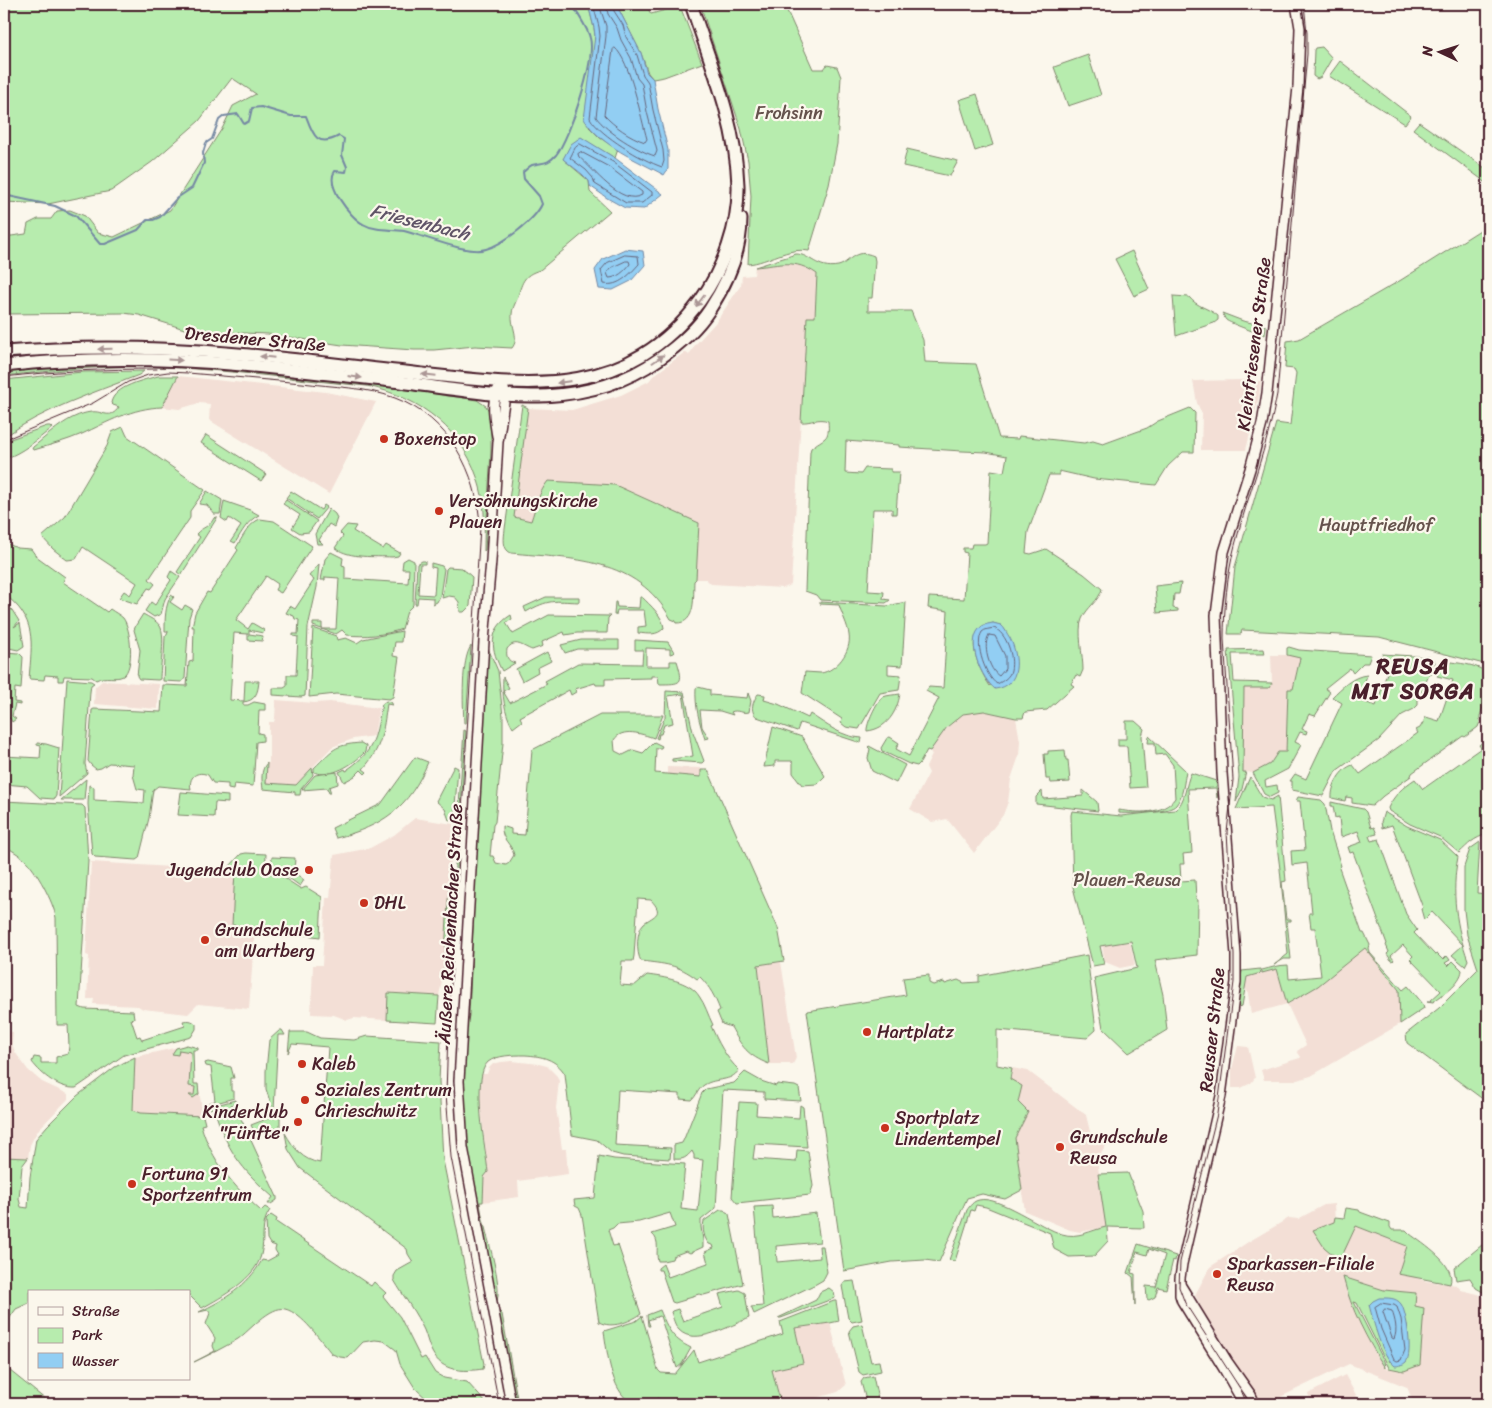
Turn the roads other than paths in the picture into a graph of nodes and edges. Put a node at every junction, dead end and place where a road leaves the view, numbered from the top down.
1 (691, 4) edge
2 (1296, 4) edge
3 (738, 199) junction
4 (4, 352) edge
5 (4, 366) edge
6 (503, 382) junction
7 (500, 395) junction
8 (1222, 773) joint
9 (1181, 1286) junction
10 (511, 1404) edge
11 (1244, 1404) edge
12 (1255, 1404) edge

1 - 3 main road
2 - 8 street, Kleinfriesener Straße
3 -> 6 main road
7 -> 3 main road
6 -> 4 main road, Dresdener Straße
5 -> 7 main road
6 - 7 street
7 - 10 street, Äußere Reichenbacher Straße
8 - 9 street, Reusaer Straße
9 - 11 street
9 - 12 street

